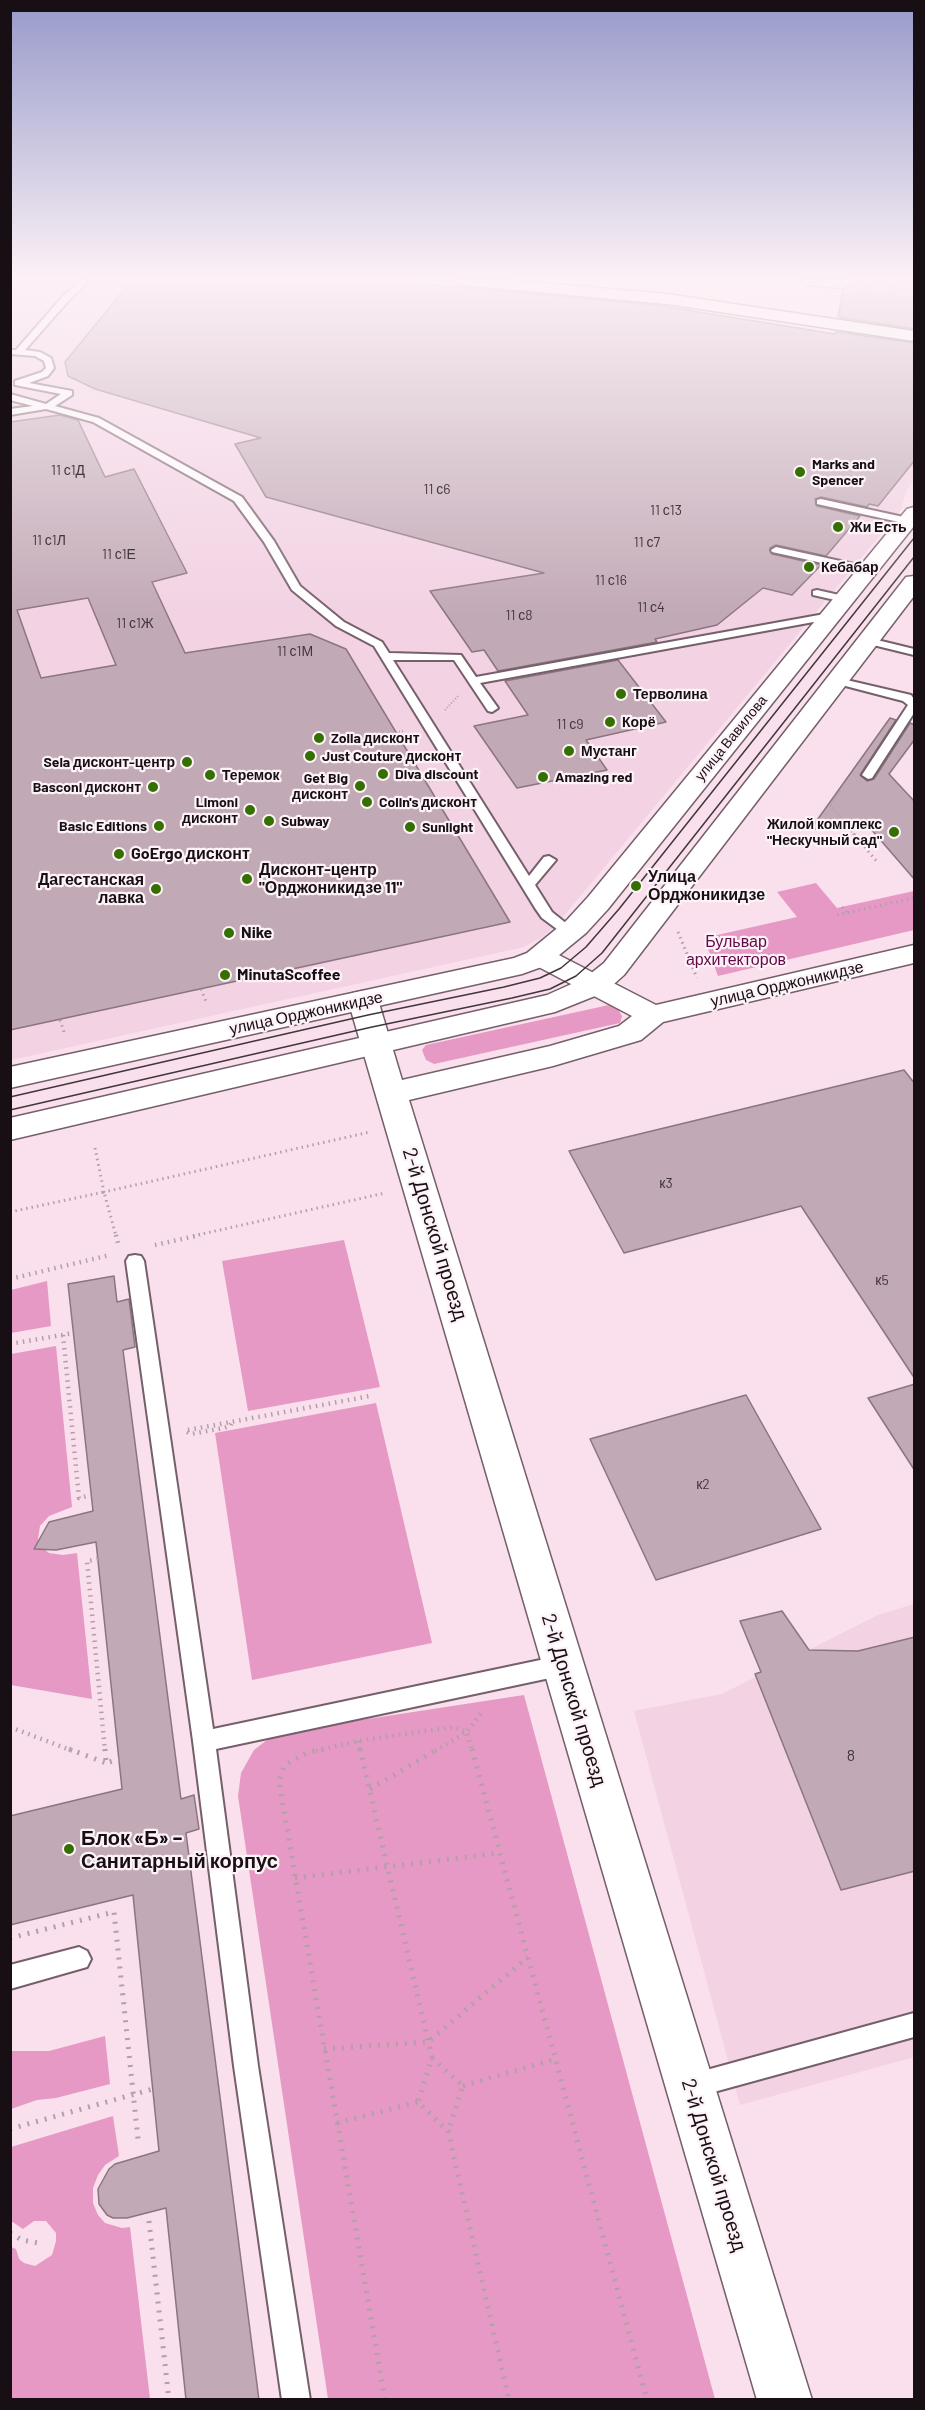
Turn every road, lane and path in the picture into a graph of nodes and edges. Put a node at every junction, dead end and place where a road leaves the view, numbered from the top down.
1 (66, 392) edge
2 (10, 397) edge
3 (50, 406) junction
4 (10, 412) edge
5 (821, 502) dead end
6 (909, 519) edge
7 (776, 550) dead end
8 (854, 563) junction
9 (914, 583) edge
10 (816, 593) dead end
11 (832, 615) junction
12 (869, 641) junction
13 (915, 652) edge
14 (386, 656) junction
15 (473, 681) junction
16 (838, 681) junction
17 (492, 708) dead end
18 (868, 775) dead end
19 (840, 791) dead end
20 (549, 860) dead end
21 (878, 863) dead end
22 (528, 885) junction
23 (915, 898) edge
24 (842, 907) dead end
25 (846, 913) junction
26 (837, 915) dead end
27 (570, 932) junction
28 (915, 954) edge
29 (541, 957) junction
30 (595, 985) junction
31 (201, 989) dead end
32 (363, 1000) junction
33 (207, 1004) dead end
34 (653, 1015) junction
35 (60, 1020) dead end
36 (65, 1035) dead end
37 (377, 1045) junction
38 (10, 1078) edge
39 (391, 1093) junction
40 (10, 1129) edge
41 (369, 1132) dead end
42 (95, 1148) dead end
43 (104, 1192) junction
44 (388, 1192) dead end
45 (10, 1212) edge
46 (139, 1254) joint
47 (10, 1280) edge
48 (74, 1333) dead end
49 (63, 1335) junction
50 (10, 1344) edge
51 (370, 1396) dead end
52 (233, 1421) junction
53 (160, 1434) junction
54 (190, 1434) dead end
55 (91, 1495) dead end
56 (98, 1559) dead end
57 (564, 1665) junction
58 (10, 1727) edge
59 (466, 1732) junction
60 (204, 1741) junction
61 (358, 1741) junction
62 (118, 1760) dead end
63 (106, 1763) junction
64 (370, 1789) junction
65 (500, 1853) junction
66 (388, 1866) junction
67 (295, 1878) junction
68 (10, 1938) edge
69 (528, 1956) junction
70 (79, 1959) dead end
71 (10, 1977) edge
72 (915, 2025) edge
73 (428, 2042) junction
74 (324, 2049) junction
75 (432, 2058) junction
76 (556, 2059) junction
77 (463, 2086) junction
78 (691, 2087) junction
79 (153, 2089) dead end
80 (133, 2094) junction
81 (418, 2102) junction
82 (337, 2123) junction
83 (10, 2128) edge
84 (448, 2131) junction
85 (138, 2139) dead end
86 (149, 2221) dead end
87 (10, 2233) edge
88 (38, 2243) dead end
89 (169, 2400) edge
90 (296, 2400) edge
91 (385, 2400) edge
92 (509, 2400) edge
93 (647, 2400) edge
94 (785, 2400) edge

1 - 3 lane
2 - 3 lane
3 - 4 lane
3 - 14 lane
5 - 6 lane
6 - 8 main road, улица Вавилова
7 - 8 lane
8 - 11 main road, улица Вавилова
9 - 12 main road
10 - 11 lane
11 - 12 main road
11 - 15 lane
11 - 27 main road, улица Вавилова
12 - 13 lane
12 - 16 main road
14 - 15 lane
14 - 22 lane
15 - 17 lane
16 - 18 lane
16 - 30 main road
19 - 21 path
20 - 22 lane
22 - 27 lane
23 - 25 path
24 - 25 path
25 - 26 path
27 - 29 main road, улица Вавилова
28 - 34 main road, улица Орджоникидзе
29 - 30 main road
29 - 32 main road, улица Орджоникидзе
30 - 34 main road
30 - 37 main road
31 - 33 path
32 - 37 main road, 2-й Донской проезд
32 - 38 main road, улица Орджоникидзе
34 - 39 main road
35 - 36 path
37 - 39 main road, 2-й Донской проезд
37 - 40 main road
39 - 57 main road, 2-й Донской проезд
41 - 43 path
42 - 43 path
43 - 45 path
43 - 47 path
44 - 46 path
46 - 53 lane
48 - 49 path
49 - 50 path
49 - 55 path
51 - 52 path
52 - 53 path
52 - 54 path
53 - 60 lane
56 - 63 path
57 - 60 lane
57 - 78 main road, 2-й Донской проезд
58 - 63 path
59 - 61 path
59 - 64 path
59 - 65 path
60 - 90 lane
61 - 64 path
61 - 67 path
62 - 63 path
64 - 66 path
65 - 66 path
65 - 69 path
66 - 67 path
66 - 73 path
67 - 74 path
68 - 80 path
69 - 73 path
69 - 76 path
70 - 71 lane
72 - 78 lane
73 - 74 path
73 - 75 path
74 - 82 path
75 - 77 path
75 - 81 path
76 - 77 path
76 - 93 path
77 - 84 path
78 - 94 main road, 2-й Донской проезд
79 - 80 path
80 - 83 path
80 - 85 path
81 - 82 path
81 - 84 path
82 - 91 path
84 - 92 path
86 - 89 path
87 - 88 path

